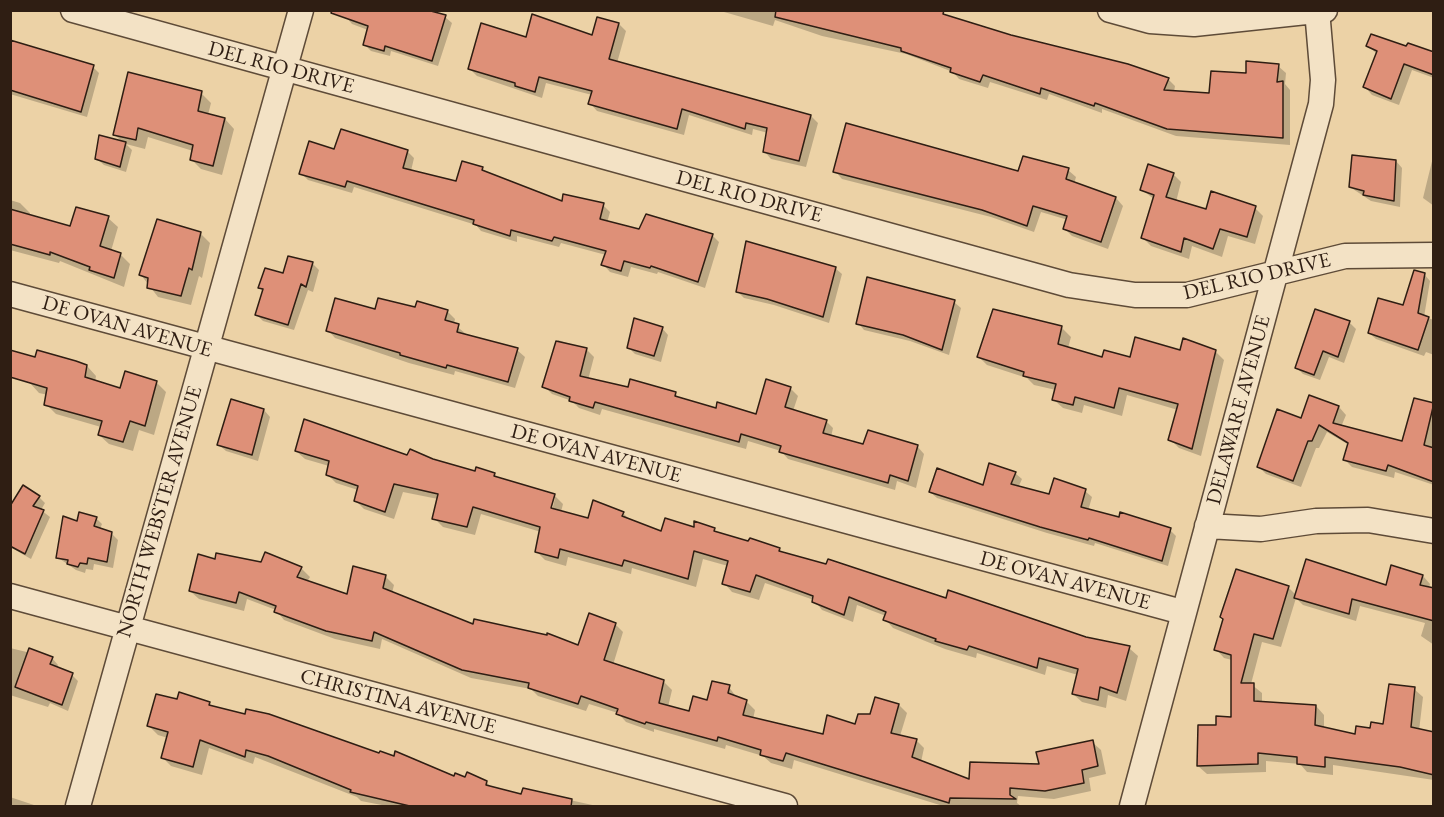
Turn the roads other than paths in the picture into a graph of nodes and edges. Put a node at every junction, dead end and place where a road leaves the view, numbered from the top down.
1 (73, 10) edge
2 (301, 10) edge
3 (1110, 10) edge
4 (1320, 11) edge
5 (284, 69) junction
6 (1434, 255) edge
7 (1277, 274) junction
8 (10, 294) edge
9 (206, 349) junction
10 (1207, 526) junction
11 (1434, 531) edge
12 (10, 596) edge
13 (1182, 612) junction
14 (128, 629) junction
15 (78, 807) edge
16 (785, 807) edge
17 (1132, 807) edge

1 - 5 street, DEL RIO DRIVE
2 - 5 street, NORTH WEBSTER AVENUE
3 - 4 street
4 - 7 street, DELAWARE AVENUE
5 - 7 street, DEL RIO DRIVE
5 - 9 street, NORTH WEBSTER AVENUE
6 - 7 street, DEL RIO DRIVE
7 - 10 street, DELAWARE AVENUE
8 - 9 street, DE OVAN AVENUE
9 - 13 street, DE OVAN AVENUE
9 - 14 street, NORTH WEBSTER AVENUE
10 - 11 street
10 - 13 street, DELAWARE AVENUE
12 - 14 street, CHRISTINA AVENUE
13 - 17 street, DELAWARE AVENUE
14 - 15 street, NORTH WEBSTER AVENUE
14 - 16 street, CHRISTINA AVENUE

